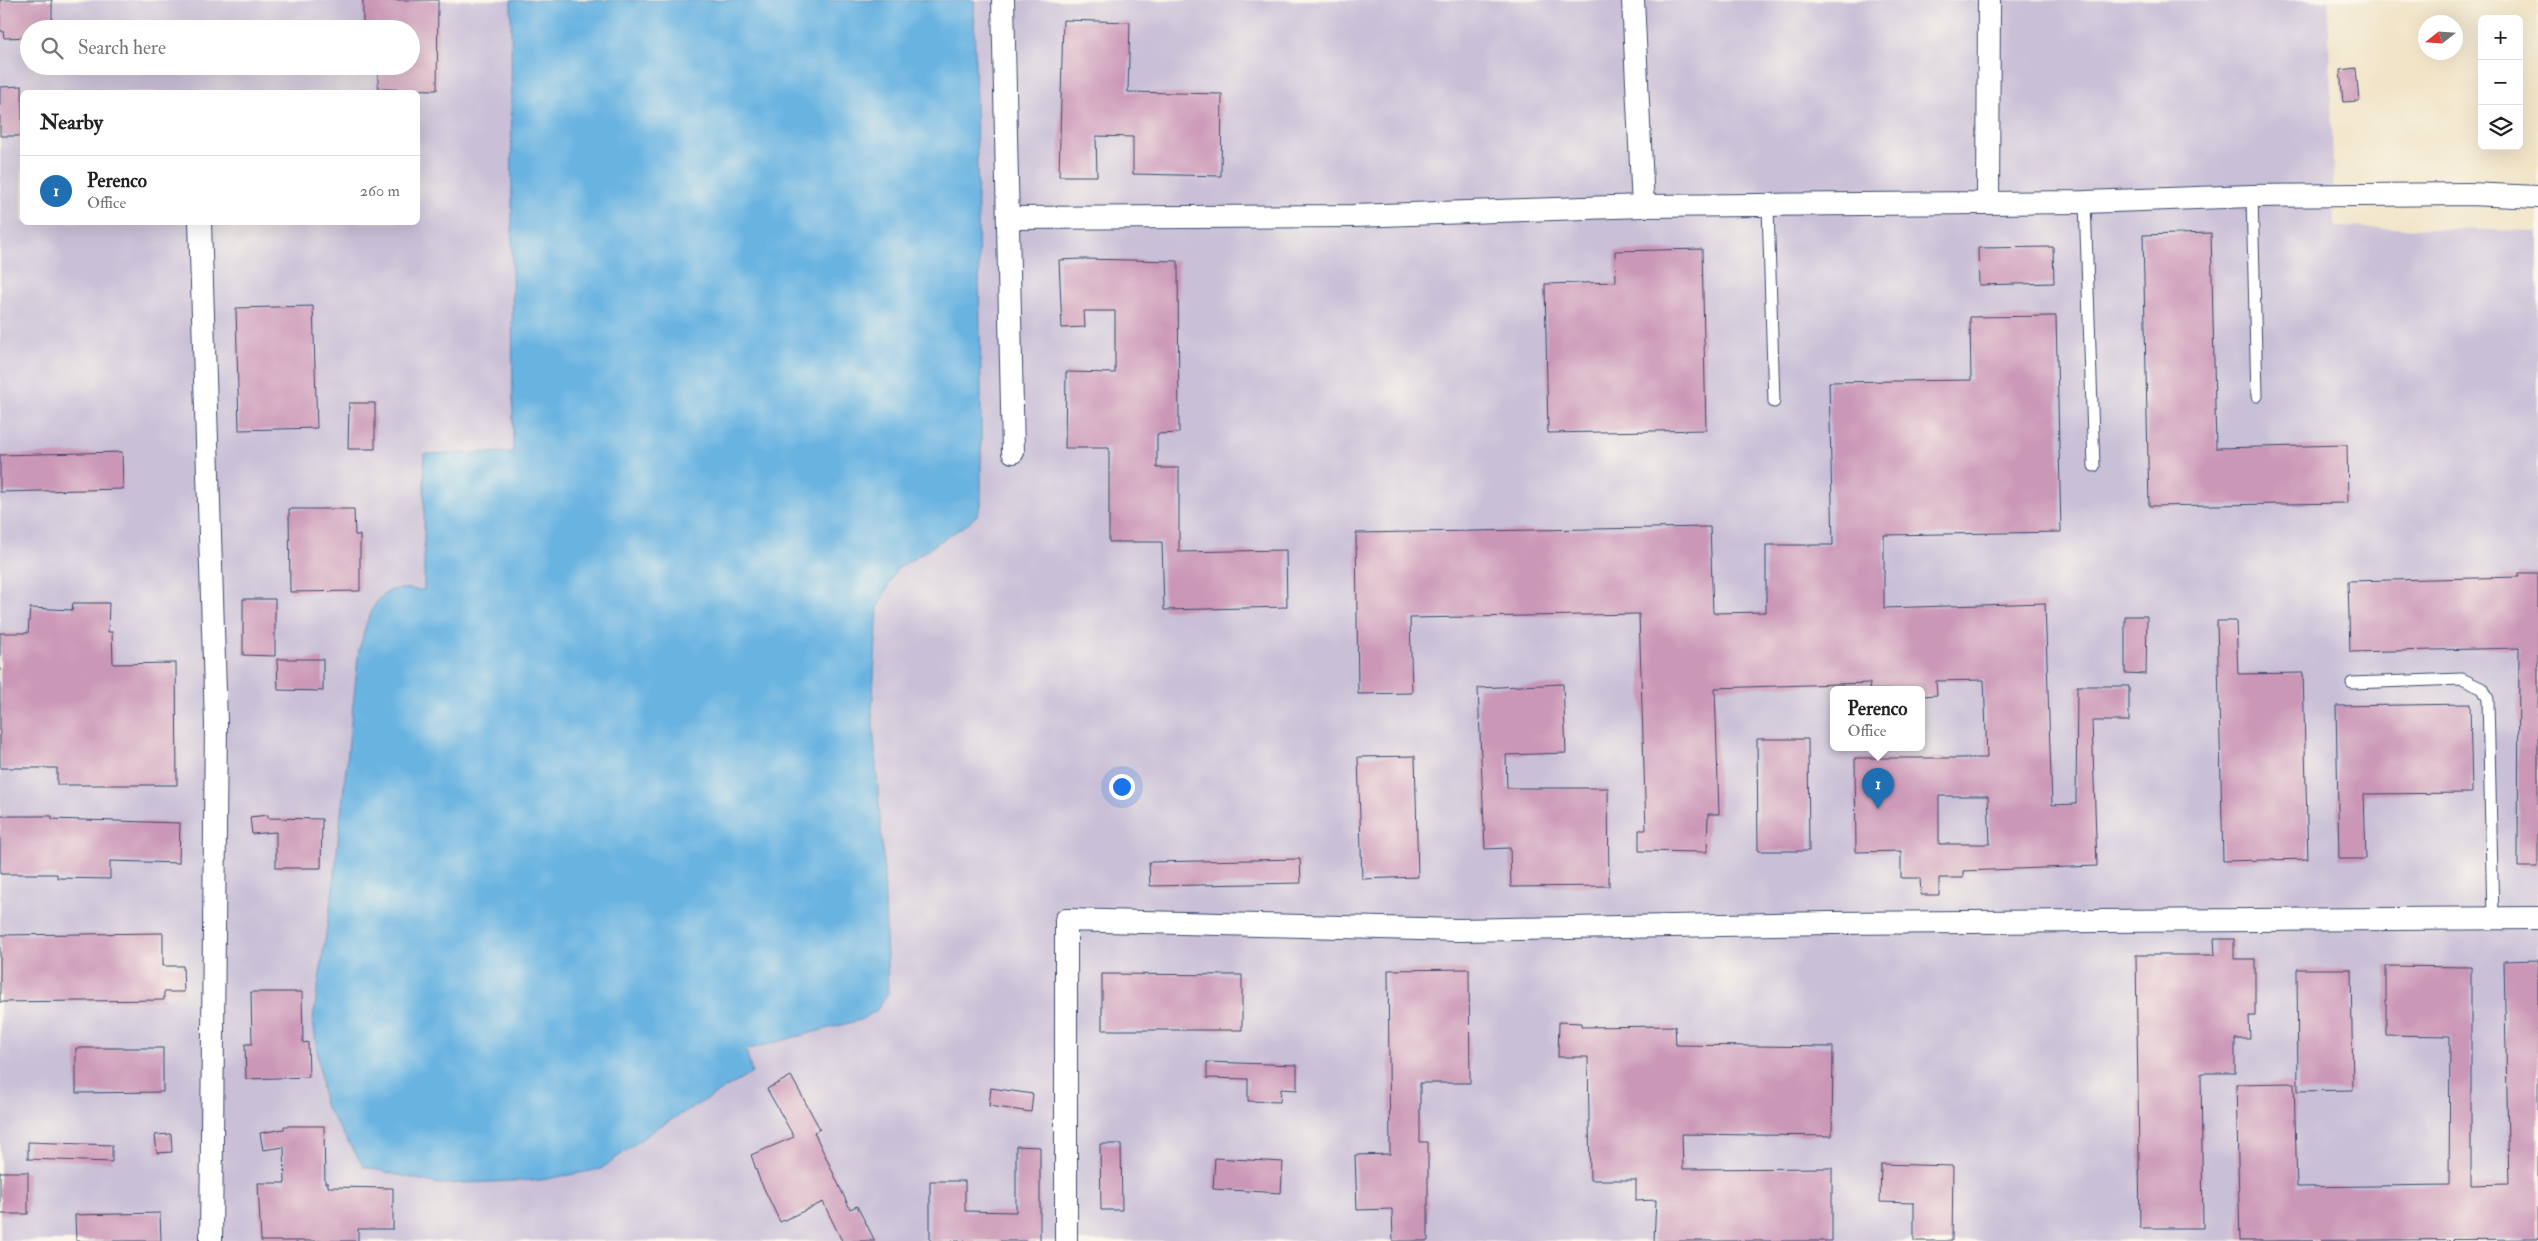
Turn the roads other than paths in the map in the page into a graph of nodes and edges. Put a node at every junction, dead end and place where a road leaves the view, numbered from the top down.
1 (1003, 0) edge
2 (1633, 0) edge
3 (1989, 0) edge
4 (2252, 196) junction
5 (2538, 197) edge
6 (1988, 202) junction
7 (2085, 202) junction
8 (1643, 206) junction
9 (1768, 207) junction
10 (1008, 218) junction
11 (200, 225) edge
12 (2257, 396) dead end
13 (1774, 402) dead end
14 (1013, 452) dead end
15 (2094, 466) dead end
16 (2352, 683) dead end
17 (2538, 918) edge
18 (2493, 919) junction
19 (211, 1241) edge
20 (1066, 1241) edge

1 - 10 street
2 - 8 street
3 - 6 street
4 - 5 street
4 - 7 street
4 - 12 lane
6 - 7 street
6 - 9 street
7 - 15 lane
8 - 9 street
8 - 10 street
9 - 13 lane
10 - 14 street
11 - 19 street
16 - 18 lane
17 - 18 street
18 - 20 street

